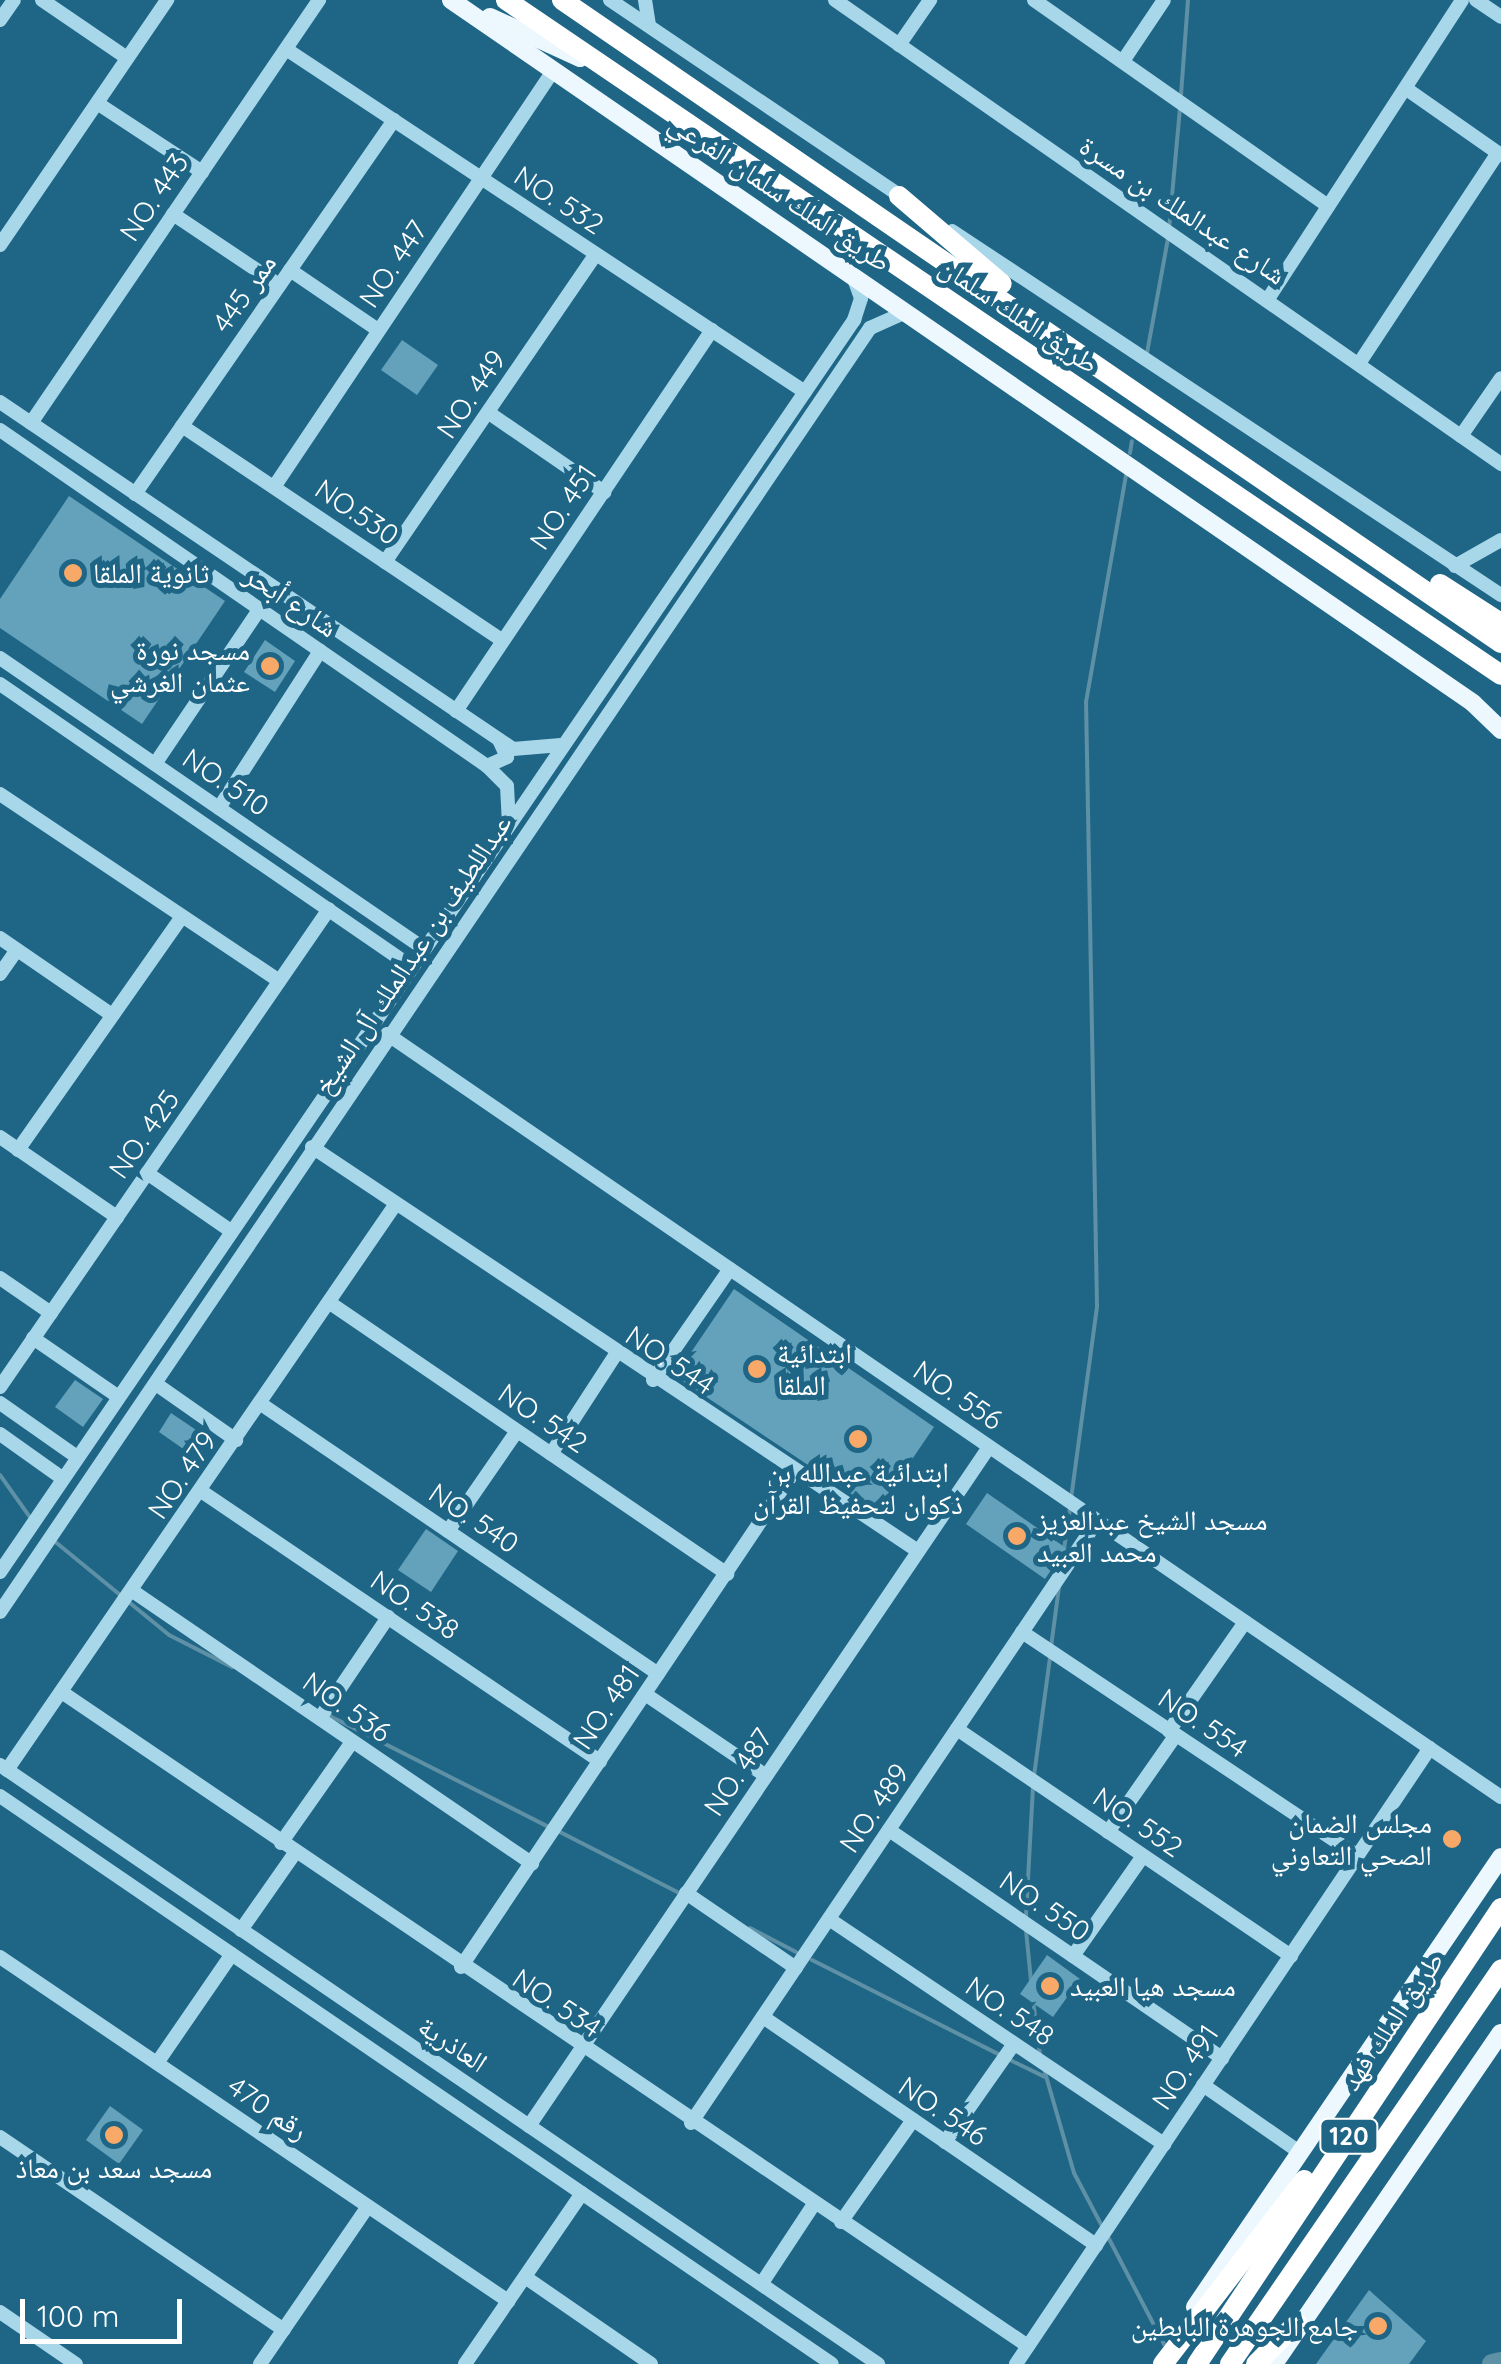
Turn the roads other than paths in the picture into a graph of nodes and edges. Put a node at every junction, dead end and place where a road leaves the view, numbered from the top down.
1 (14, 0) edge
2 (42, 0) edge
3 (167, 0) edge
4 (319, 0) edge
5 (452, 0) edge
6 (506, 0) edge
7 (562, 0) edge
8 (610, 0) edge
9 (645, 0) edge
10 (835, 0) edge
11 (930, 0) edge
12 (1034, 0) edge
13 (1164, 0) edge
14 (1462, 0) edge
15 (1476, 0) edge
16 (1501, 17) edge
17 (0, 20) edge
18 (649, 26) junction
19 (899, 45) junction
20 (286, 49) junction
21 (127, 58) junction
22 (1123, 61) junction
23 (553, 70) junction
24 (610, 71) junction
25 (1408, 90) junction
26 (97, 102) junction
27 (394, 120) junction
28 (1500, 154) edge
29 (202, 172) junction
30 (481, 178) junction
31 (900, 196) junction
32 (1328, 206) junction
33 (173, 214) junction
34 (0, 245) edge
35 (596, 254) junction
36 (290, 270) junction
37 (851, 274) junction
38 (279, 285) junction
39 (1268, 298) junction
40 (906, 312) junction
41 (854, 320) junction
42 (870, 328) junction
43 (378, 330) junction
44 (712, 330) junction
45 (1076, 348) junction
46 (1360, 362) junction
47 (1501, 378) edge
48 (806, 392) junction
49 (1144, 392) junction
50 (0, 402) edge
51 (489, 413) junction
52 (31, 423) junction
53 (182, 426) junction
54 (0, 430) edge
55 (1461, 436) junction
56 (1501, 464) edge
57 (274, 486) junction
58 (604, 492) junction
59 (135, 494) junction
60 (1501, 540) edge
61 (386, 562) junction
62 (1455, 566) junction
63 (1501, 596) edge
64 (259, 610) junction
65 (1501, 623) edge
66 (1447, 638) junction
67 (503, 642) junction
68 (1501, 643) edge
69 (320, 650) junction
70 (0, 658) edge
71 (1501, 675) edge
72 (0, 684) edge
73 (1501, 693) edge
74 (456, 711) junction
75 (1501, 730) edge
76 (498, 740) junction
77 (560, 746) junction
78 (155, 764) junction
79 (487, 766) junction
80 (0, 794) edge
81 (219, 808) junction
82 (501, 837) junction
83 (329, 909) junction
84 (182, 917) junction
85 (407, 936) junction
86 (0, 938) edge
87 (424, 948) junction
88 (17, 950) junction
89 (396, 955) junction
90 (411, 966) junction
91 (0, 974) edge
92 (279, 982) junction
93 (112, 1014) junction
94 (387, 1034) junction
95 (0, 1138) edge
96 (312, 1147) junction
97 (18, 1150) junction
98 (148, 1173) junction
99 (395, 1206) junction
100 (117, 1217) junction
101 (231, 1231) junction
102 (730, 1269) junction
103 (0, 1278) edge
104 (330, 1303) junction
105 (181, 1305) junction
106 (51, 1313) junction
107 (201, 1319) junction
108 (33, 1338) junction
109 (616, 1354) junction
110 (654, 1380) junction
111 (156, 1384) junction
112 (0, 1387) edge
113 (118, 1396) junction
114 (0, 1403) edge
115 (262, 1404) junction
116 (517, 1431) junction
117 (0, 1434) edge
118 (236, 1440) junction
119 (59, 1444) junction
120 (989, 1446) junction
121 (551, 1454) junction
122 (77, 1456) junction
123 (46, 1467) junction
124 (793, 1473) junction
125 (62, 1478) junction
126 (201, 1491) junction
127 (1097, 1520) junction
128 (28, 1530) junction
129 (448, 1531) junction
130 (47, 1543) junction
131 (918, 1551) junction
132 (0, 1572) edge
133 (727, 1574) junction
134 (134, 1592) junction
135 (0, 1612) edge
136 (388, 1617) junction
137 (1245, 1622) junction
138 (1022, 1632) junction
139 (658, 1674) junction
140 (62, 1694) junction
141 (645, 1694) junction
142 (320, 1718) junction
143 (957, 1729) junction
144 (1173, 1733) junction
145 (352, 1742) junction
146 (1430, 1748) junction
147 (600, 1761) junction
148 (4, 1768) edge
149 (766, 1776) junction
150 (0, 1796) edge
151 (1501, 1797) edge
152 (889, 1830) junction
153 (1108, 1832) junction
154 (281, 1843) junction
155 (126, 1852) junction
156 (295, 1853) junction
157 (1356, 1855) junction
158 (1143, 1856) junction
159 (1501, 1857) edge
160 (532, 1863) junction
161 (110, 1871) junction
162 (686, 1893) junction
163 (1501, 1908) edge
164 (829, 1919) junction
165 (240, 1930) junction
166 (232, 1954) junction
167 (1073, 1956) junction
168 (1290, 1956) junction
169 (0, 1957) edge
170 (461, 1968) junction
171 (796, 1968) junction
172 (1501, 1969) edge
173 (763, 2017) junction
174 (1501, 2033) edge
175 (1014, 2044) junction
176 (578, 2048) junction
177 (1222, 2058) junction
178 (156, 2063) junction
179 (1387, 2078) junction
180 (1204, 2085) junction
181 (912, 2120) junction
182 (691, 2123) junction
183 (528, 2126) junction
184 (0, 2136) edge
185 (945, 2142) junction
186 (1164, 2144) junction
187 (1301, 2153) junction
188 (592, 2170) junction
189 (580, 2192) junction
190 (814, 2204) junction
191 (368, 2206) junction
192 (841, 2222) junction
193 (1096, 2246) junction
194 (525, 2276) junction
195 (762, 2283) junction
196 (508, 2301) junction
197 (0, 2312) edge
198 (1296, 2323) junction
199 (284, 2330) junction
200 (1028, 2346) junction
201 (645, 2362) edge
202 (76, 2364) edge
203 (260, 2364) edge
204 (465, 2364) edge
205 (832, 2364) edge
206 (878, 2364) edge
207 (1016, 2364) edge
208 (1162, 2364) edge
209 (1197, 2364) edge
210 (1230, 2364) edge
211 (1256, 2364) edge
212 (1274, 2364) edge

1 - 17 street
2 - 21 street
3 - 21 street
4 - 20 street, NO. 443
5 - 23 main road, طريق الملك سلمان الفرعي
5 - 24 main road
6 - 24 highway, طريق الملك سلمان
7 - 45 highway, طريق الملك سلمان
8 - 18 street
9 - 18 street
10 - 19 street, شارع عبدالملك بن مسرة
11 - 19 street
12 - 22 street
13 - 22 street
14 - 25 street
15 - 16 street
18 - 31 street
19 - 39 street, شارع عبدالملك بن مسرة
20 - 27 street, NO. 532
20 - 29 street, NO. 443
21 - 26 street
22 - 32 street
23 - 30 street, NO. 447
23 - 37 main road, طريق الملك سلمان الفرعي
24 - 66 highway, طريق الملك سلمان
25 - 28 street
25 - 32 street
26 - 29 street
26 - 34 street
27 - 30 street, NO. 532
27 - 36 street, ممر 445
28 - 46 street
29 - 33 street, NO. 443
30 - 35 street, NO. 532
30 - 43 street, NO. 447
31 - 45 highway
31 - 62 street
32 - 39 street
33 - 38 street
33 - 52 street, NO. 443
35 - 44 street, NO. 532
35 - 51 street, NO. 449
36 - 38 street, ممر 445
36 - 43 street
37 - 40 main road, طريق الملك سلمان الفرعي
37 - 41 street
38 - 53 street, ممر 445
39 - 46 street, شارع عبدالملك بن مسرة
40 - 42 street
40 - 75 main road, طريق الملك سلمان الفرعي
41 - 42 street
41 - 48 street, عبداللطيف بن عبدالملك آل الشيخ
42 - 94 street, عبداللطيف بن عبدالملك آل الشيخ
43 - 57 street, NO. 447
44 - 48 street, NO. 532
44 - 58 street, NO. 451
45 - 49 highway, طريق الملك سلمان
46 - 55 street, شارع عبدالملك بن مسرة
47 - 55 street
48 - 77 street, عبداللطيف بن عبدالملك آل الشيخ
49 - 65 highway
49 - 68 highway, طريق الملك سلمان
50 - 52 street, شارع أبحر
51 - 58 street
51 - 61 street, NO. 449
52 - 59 street, شارع أبحر
53 - 57 street, NO.530
53 - 59 street, ممر 445
54 - 64 street, شارع أبحر
55 - 56 street, شارع عبدالملك بن مسرة
57 - 61 street, NO.530
58 - 67 street, NO. 451
59 - 74 street, شارع أبحر
60 - 62 street
61 - 67 street, NO.530
62 - 63 street
64 - 69 street, شارع أبحر
64 - 78 street
66 - 71 highway, طريق الملك سلمان
66 - 73 highway
67 - 74 street, NO. 451
69 - 79 street, شارع أبحر
69 - 81 street
70 - 78 street, NO. 510
72 - 83 street, NO. 510
74 - 76 street, شارع أبحر
76 - 77 street, شارع أبحر
76 - 79 street
77 - 82 street, عبداللطيف بن عبدالملك آل الشيخ
78 - 81 street, NO. 510
79 - 82 street, شارع أبحر
80 - 84 street
81 - 85 street, NO. 510
82 - 87 street, عبداللطيف بن عبدالملك آل الشيخ
83 - 89 street, NO. 510
83 - 92 street, NO. 425
84 - 92 street
84 - 93 street
85 - 87 street, NO. 510
85 - 89 street
86 - 88 street
87 - 90 street, عبداللطيف بن عبدالملك آل الشيخ
88 - 91 street
88 - 93 street
89 - 90 street, NO. 510
90 - 101 street, عبداللطيف بن عبدالملك آل الشيخ
92 - 98 street, NO. 425
93 - 97 street
94 - 96 street, عبداللطيف بن عبدالملك آل الشيخ
94 - 102 street, NO. 556
95 - 97 street
96 - 99 street, NO. 544
96 - 107 street, عبداللطيف بن عبدالملك آل الشيخ
97 - 100 street
98 - 100 street, NO. 425
98 - 101 street
99 - 104 street, NO. 479
99 - 109 street, NO. 544
100 - 106 street, NO. 425
101 - 105 street, عبداللطيف بن عبدالملك آل الشيخ
102 - 110 street
102 - 120 street, NO. 556
103 - 106 street
104 - 115 street, NO. 479
104 - 116 street, NO. 542
105 - 107 street
105 - 113 street, عبداللطيف بن عبدالملك آل الشيخ
106 - 108 street, NO. 425
107 - 111 street, عبداللطيف بن عبدالملك آل الشيخ
108 - 112 street, NO. 425
108 - 113 street
109 - 110 street, NO. 544
109 - 121 street
110 - 124 street, NO. 544
111 - 118 street
111 - 130 street, عبداللطيف بن عبدالملك آل الشيخ
113 - 122 street, عبداللطيف بن عبدالملك آل الشيخ
114 - 119 street
115 - 118 street, NO. 479
115 - 129 street, NO. 540
116 - 121 street, NO. 542
116 - 129 street
117 - 123 street
118 - 126 street, NO. 479
119 - 122 street
119 - 123 street
120 - 127 street, NO. 556
120 - 131 street, NO. 487
121 - 133 street, NO. 542
122 - 125 street, عبداللطيف بن عبدالملك آل الشيخ
123 - 125 street
124 - 131 street, NO. 544
124 - 133 street, NO. 481
125 - 128 street, عبداللطيف بن عبدالملك آل الشيخ
126 - 134 street, NO. 479
126 - 136 street, NO. 538
127 - 137 street, NO. 556
127 - 138 street, NO. 489
128 - 130 street
128 - 132 street, عبداللطيف بن عبدالملك آل الشيخ
129 - 139 street, NO. 540
130 - 135 street, عبداللطيف بن عبدالملك آل الشيخ
131 - 149 street, NO. 487
133 - 139 street, NO. 481
134 - 140 street, NO. 479
134 - 142 street, NO. 536
136 - 142 street
136 - 147 street, NO. 538
137 - 144 street
137 - 146 street, NO. 556
138 - 143 street, NO. 489
138 - 144 street, NO. 554
139 - 141 street, NO. 481
140 - 148 street, NO. 479
140 - 154 street, NO. 534
141 - 147 street, NO. 481
141 - 149 street
142 - 145 street, NO. 536
143 - 152 street, NO. 489
143 - 153 street, NO. 552
144 - 153 street
144 - 157 street, NO. 554
145 - 154 street
145 - 160 street, NO. 536
146 - 151 street, NO. 556
146 - 157 street, NO. 491
147 - 160 street, NO. 481
148 - 155 street, العاذرية
149 - 162 street, NO. 487
150 - 161 street, العاذرية
152 - 164 street, NO. 489
152 - 167 street, NO. 550
153 - 158 street, NO. 552
154 - 156 street, NO. 534
155 - 161 street
155 - 165 street, العاذرية
156 - 165 street
156 - 170 street, NO. 534
157 - 168 street, NO. 491
158 - 167 street
158 - 168 street, NO. 552
159 - 187 main road
160 - 170 street, NO. 481
161 - 166 street, العاذرية
162 - 171 street
162 - 176 street, NO. 487
163 - 179 highway, طريق الملك فهد / 120
164 - 171 street, NO. 489
164 - 175 street, NO. 548
165 - 183 street, العاذرية
166 - 178 street
166 - 189 street, العاذرية
167 - 177 street, NO. 550
168 - 177 street, NO. 491
169 - 178 street, رقم 470
170 - 176 street, NO. 534
171 - 173 street, NO. 489
172 - 210 highway, 120
173 - 181 street, NO. 546
173 - 182 street, NO. 489
174 - 198 main road
175 - 185 street
175 - 186 street, NO. 548
176 - 182 street, NO. 534
176 - 183 street, NO. 487
177 - 180 street, NO. 491
178 - 191 street, رقم 470
179 - 208 highway
179 - 209 highway, طريق الملك فهد / 120
180 - 186 street, NO. 491
180 - 187 street
181 - 185 street, NO. 546
181 - 192 street
182 - 190 street, NO. 534
183 - 188 street, العاذرية
184 - 199 street
185 - 193 street, NO. 546
186 - 193 street, NO. 491
187 - 208 main road
188 - 189 street
188 - 195 street, العاذرية
189 - 194 street
189 - 205 street, العاذرية
190 - 192 street, NO. 534
190 - 195 street
191 - 196 street, رقم 470
191 - 199 street
192 - 200 street, NO. 534
193 - 200 street, NO. 491
194 - 196 street
194 - 201 street
195 - 206 street, العاذرية
196 - 204 street
197 - 202 street
198 - 211 highway
198 - 212 main road
199 - 203 street
200 - 207 street, NO. 491

